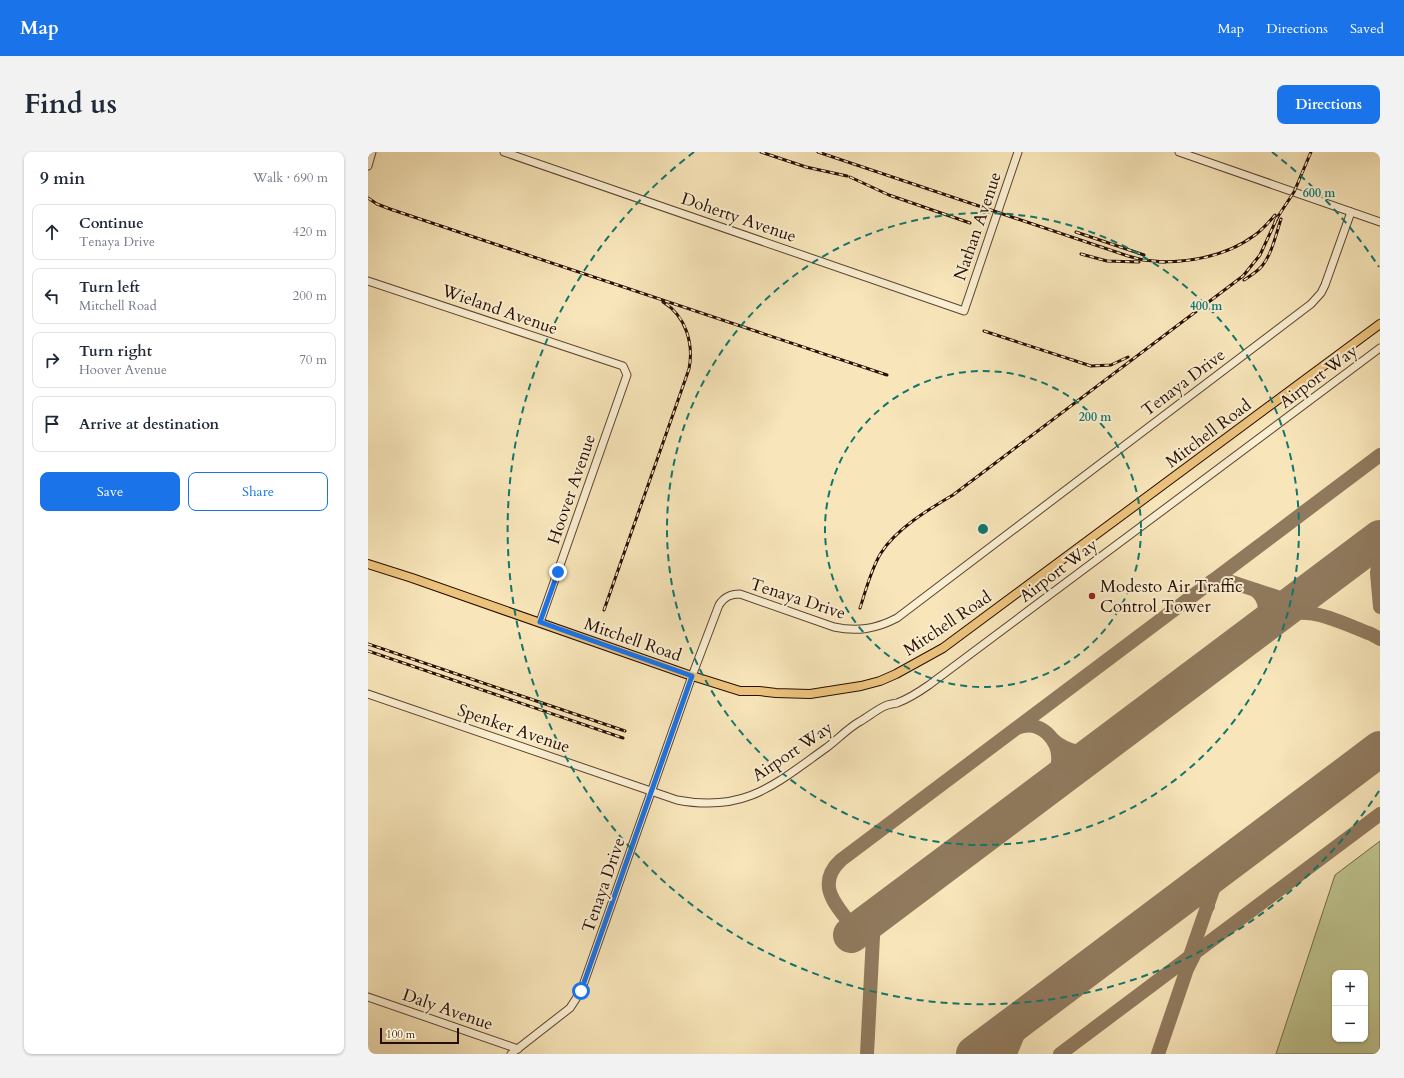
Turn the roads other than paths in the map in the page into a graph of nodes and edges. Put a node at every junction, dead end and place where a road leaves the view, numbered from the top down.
1 (372, 152) edge
2 (504, 152) edge
3 (1018, 152) edge
4 (1179, 152) edge
5 (368, 166) edge
6 (1351, 212) junction
7 (1380, 222) edge
8 (368, 281) edge
9 (964, 311) joint
10 (1380, 324) edge
11 (1380, 348) edge
12 (623, 366) joint
13 (368, 564) edge
14 (540, 622) junction
15 (692, 676) junction
16 (368, 694) edge
17 (651, 791) junction
18 (368, 997) edge
19 (514, 1052) edge

1 - 5 street
2 - 9 street, Doherty Avenue
3 - 9 street, Nathan Avenue
4 - 6 street
6 - 7 street
6 - 15 street, Tenaya Drive
8 - 12 street, Wieland Avenue
10 - 15 main road, Mitchell Road
11 - 17 street, Airport Way
12 - 14 street, Hoover Avenue
13 - 14 main road, Mitchell Road
14 - 15 main road, Mitchell Road
15 - 17 street, Tenaya Drive
16 - 17 street, Spenker Avenue
17 - 19 street, Tenaya Drive
18 - 19 street, Daly Avenue

